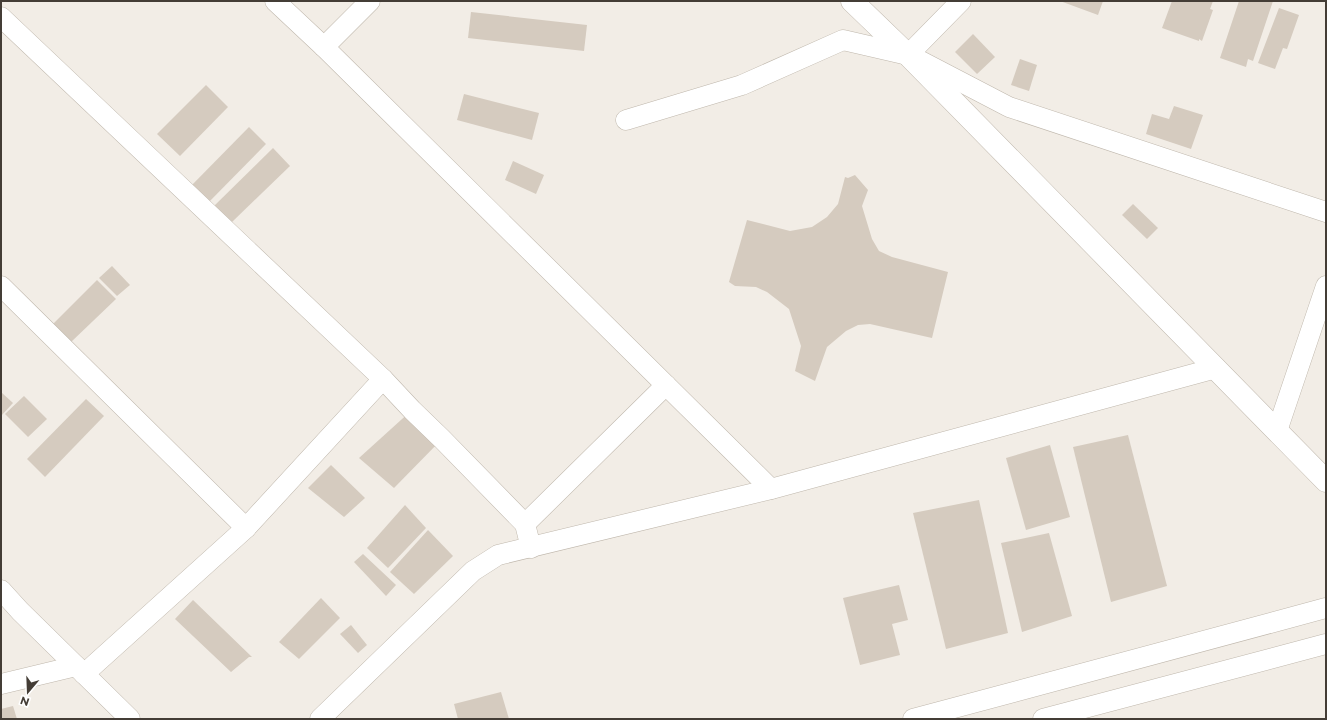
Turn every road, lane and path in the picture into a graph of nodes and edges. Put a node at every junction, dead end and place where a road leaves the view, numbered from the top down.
1 (276, 1) edge
2 (370, 1) edge
3 (852, 1) edge
4 (961, 1) edge
5 (1, 17) edge
6 (324, 48) junction
7 (908, 55) junction
8 (626, 120) dead end
9 (1326, 212) edge
10 (1, 286) edge
11 (1326, 286) edge
12 (1216, 368) junction
13 (383, 379) junction
14 (666, 384) junction
15 (1277, 430) junction
16 (1326, 481) edge
17 (771, 489) junction
18 (525, 524) junction
19 (246, 528) junction
20 (531, 548) junction
21 (1, 590) edge
22 (1326, 608) edge
23 (1326, 644) edge
24 (80, 670) junction
25 (1, 684) edge
26 (130, 719) edge
27 (320, 719) edge
28 (913, 719) edge
29 (1043, 719) edge

1 - 6 street
2 - 6 street
3 - 7 street
4 - 7 street
5 - 13 street
6 - 14 street
7 - 8 street
7 - 9 street
7 - 12 street
10 - 19 street
11 - 15 street
12 - 15 street
12 - 17 street
13 - 18 street
13 - 19 street
14 - 17 street
14 - 18 street
15 - 16 street
17 - 20 street
18 - 20 street
19 - 24 street
20 - 27 street
21 - 24 street
22 - 28 street
23 - 29 street
24 - 25 street
24 - 26 street

